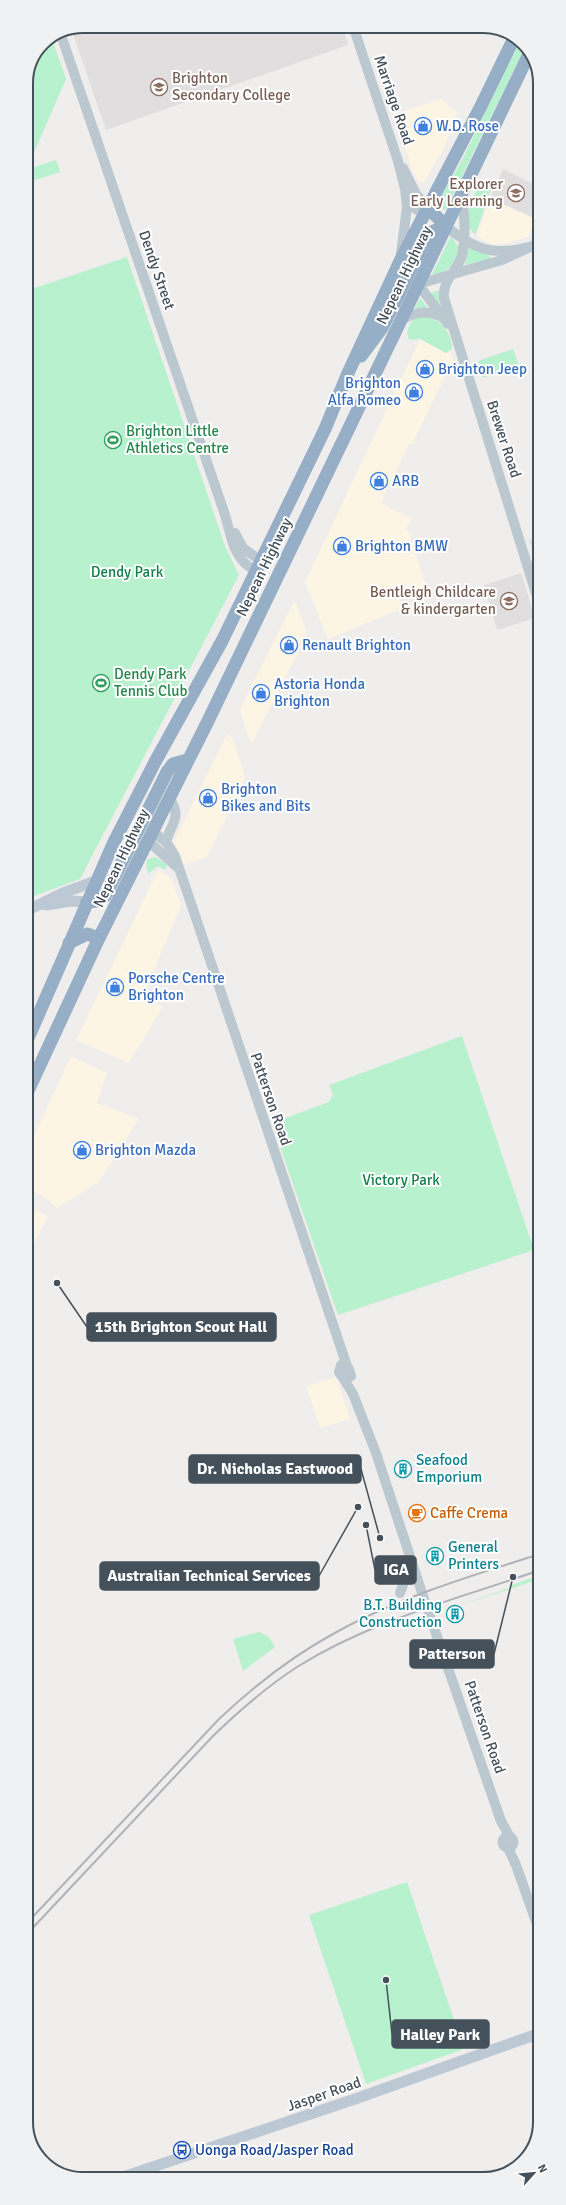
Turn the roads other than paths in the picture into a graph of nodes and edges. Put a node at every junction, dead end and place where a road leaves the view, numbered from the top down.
1 (355, 33) edge
2 (62, 38) edge
3 (512, 42) edge
4 (527, 60) edge
5 (398, 162) junction
6 (406, 193) junction
7 (462, 193) junction
8 (425, 210) junction
9 (446, 226) junction
10 (463, 239) junction
11 (533, 246) edge
12 (528, 248) junction
13 (400, 260) junction
14 (409, 272) junction
15 (451, 275) junction
16 (418, 284) junction
17 (396, 318) junction
18 (446, 319) junction
19 (453, 331) junction
20 (349, 370) junction
21 (279, 525) junction
22 (300, 526) junction
23 (258, 566) junction
24 (278, 574) junction
25 (533, 584) edge
26 (266, 600) junction
27 (238, 609) junction
28 (187, 760) junction
29 (169, 798) junction
30 (126, 817) junction
31 (145, 832) junction
32 (166, 842) junction
33 (177, 867) junction
34 (96, 881) junction
35 (87, 902) junction
36 (37, 907) junction
37 (33, 908) edge
38 (100, 938) junction
39 (69, 943) junction
40 (33, 1027) edge
41 (33, 1078) edge
42 (412, 1560) junction
43 (400, 1593) dead end
44 (533, 1913) edge
45 (533, 2036) edge
46 (138, 2172) edge

1 - 5 street, Marriage Road
2 - 23 street, Dendy Street
3 - 8 highway, Nepean Highway
4 - 7 highway, Nepean Highway
5 - 6 street, Marriage Road
5 - 8 street, Marriage Road
6 - 8 street
6 - 13 street, Marriage Road
7 - 9 highway, Nepean Highway
7 - 10 street, Brewer Road
8 - 9 highway
8 - 13 highway, Nepean Highway
9 - 10 street
9 - 14 highway
9 - 16 highway, Nepean Highway
10 - 12 street
10 - 15 street, Brewer Road
11 - 12 street
12 - 15 street
13 - 14 highway
13 - 20 highway, Nepean Highway
14 - 16 highway
14 - 17 highway
15 - 16 street
15 - 19 street, Brewer Road
16 - 17 highway, Nepean Highway
16 - 18 street, Brewer Road
17 - 18 street
17 - 20 highway
17 - 22 highway, Nepean Highway
18 - 19 street, Brewer Road
19 - 25 street, Brewer Road
20 - 21 highway, Nepean Highway
21 - 22 highway
21 - 23 highway, Nepean Highway
22 - 24 highway, Nepean Highway
23 - 24 highway
23 - 27 highway, Nepean Highway
24 - 26 highway, Nepean Highway
26 - 27 highway
26 - 28 highway, Nepean Highway
27 - 30 highway, Nepean Highway
28 - 29 highway, Nepean Highway
28 - 31 highway
29 - 31 highway, Nepean Highway
29 - 32 street
30 - 31 highway
30 - 34 highway, Nepean Highway
31 - 32 street, Patterson Road
31 - 33 street, Patterson Road
31 - 35 highway
31 - 38 highway, Nepean Highway
32 - 33 street, Patterson Road
33 - 42 street, Patterson Road
34 - 35 highway, Nepean Highway
34 - 36 main road
35 - 36 main road
35 - 39 highway, Nepean Highway
36 - 37 main road
38 - 39 highway
38 - 41 highway, Nepean Highway
39 - 40 highway, Nepean Highway
42 - 43 street
42 - 44 street, Patterson Road
45 - 46 main road, Jasper Road

